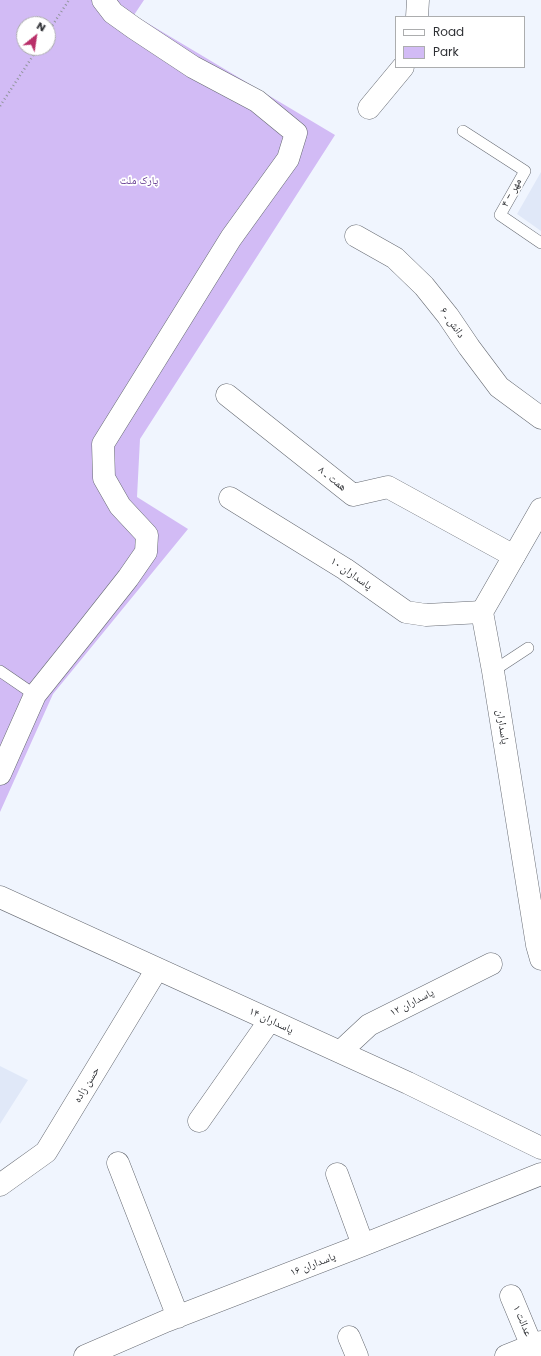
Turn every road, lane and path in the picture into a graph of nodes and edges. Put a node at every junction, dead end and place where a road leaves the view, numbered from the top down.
1 (69, 0) edge
2 (103, 0) edge
3 (418, 0) edge
4 (417, 16) edge
5 (56, 20) edge
6 (33, 56) edge
7 (402, 68) edge
8 (0, 106) edge
9 (369, 108) dead end
10 (463, 131) dead end
11 (356, 236) dead end
12 (541, 243) edge
13 (228, 395) dead end
14 (541, 418) edge
15 (230, 498) dead end
16 (541, 509) edge
17 (514, 556) junction
18 (482, 612) junction
19 (528, 648) dead end
20 (0, 671) edge
21 (493, 671) junction
22 (35, 695) junction
23 (0, 774) edge
24 (0, 897) edge
25 (541, 959) edge
26 (491, 964) dead end
27 (157, 969) junction
28 (270, 1020) junction
29 (340, 1052) junction
30 (198, 1121) dead end
31 (541, 1148) edge
32 (118, 1163) dead end
33 (338, 1174) dead end
34 (541, 1174) edge
35 (0, 1185) edge
36 (363, 1245) junction
37 (512, 1296) dead end
38 (178, 1317) junction
39 (537, 1348) edge
40 (84, 1356) edge
41 (506, 1356) edge

1 - 5 path
2 - 22 street
3 - 4 street
6 - 8 path
7 - 9 street
10 - 12 lane, مهر - ۴
11 - 14 street, دانش ـ ۶
13 - 17 street, همت ـ ۸
15 - 18 street, پاسداران ۱۰
16 - 17 street
17 - 18 street
18 - 21 street, پاسداران
19 - 21 lane
20 - 22 lane
21 - 25 street, پاسداران
22 - 23 street
24 - 27 street, پاسداران ۱۴
26 - 29 street, پاسداران ۱۲
27 - 28 street, پاسداران ۱۴
27 - 35 street, حسن زاده
28 - 29 street, پاسداران ۱۴
28 - 30 street
29 - 31 street, پاسداران ۱۴
32 - 38 street
33 - 36 street
34 - 36 street, پاسداران ۱۶
36 - 38 street, پاسداران ۱۶
37 - 39 street, عدالت ۱
38 - 40 street, پاسداران ۱۶
39 - 41 street

